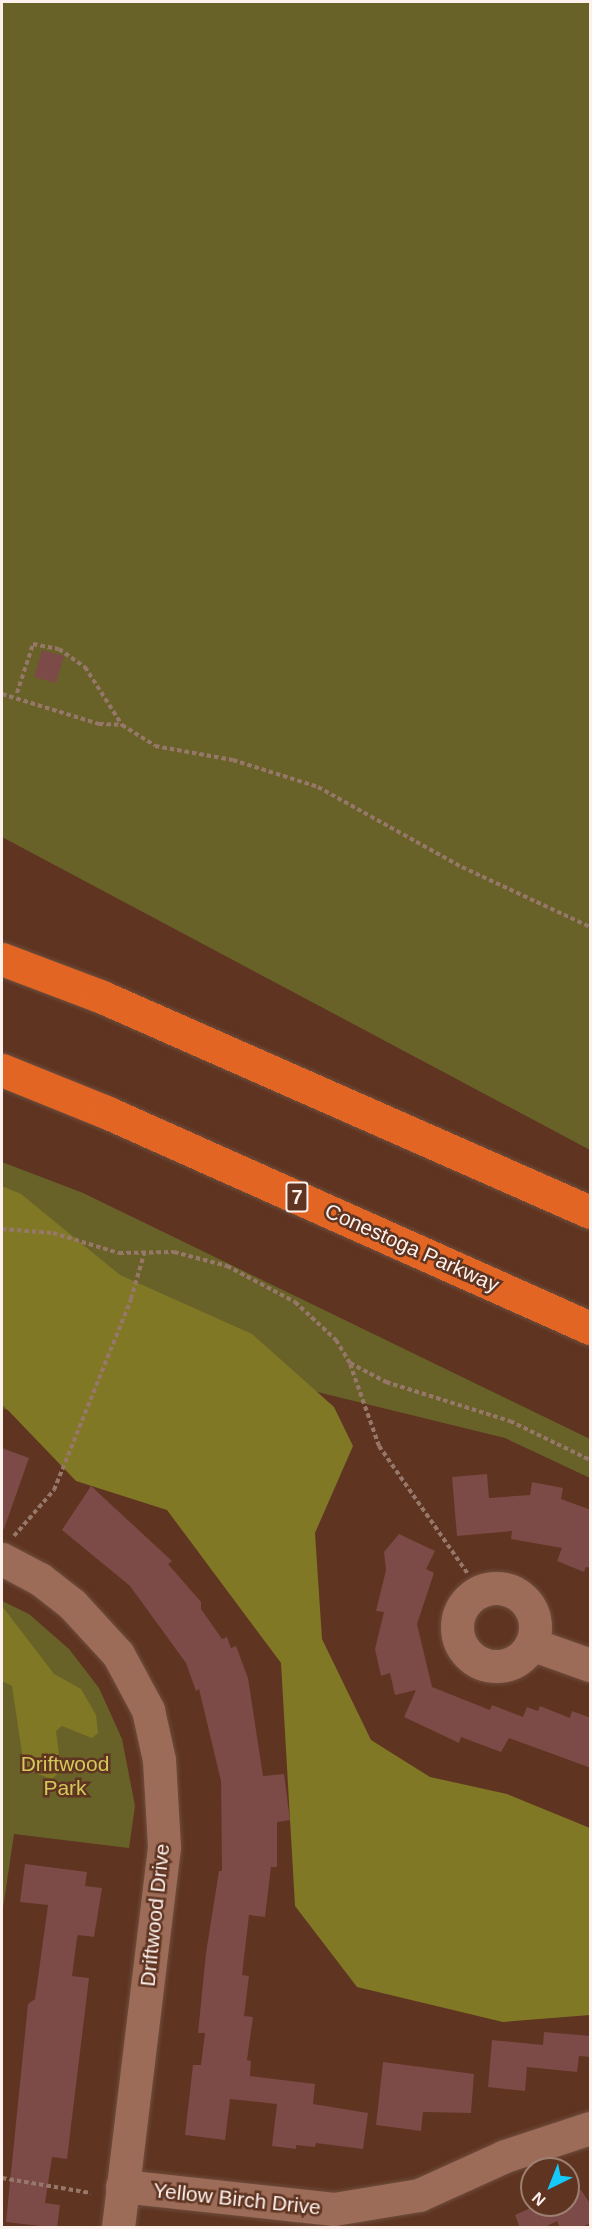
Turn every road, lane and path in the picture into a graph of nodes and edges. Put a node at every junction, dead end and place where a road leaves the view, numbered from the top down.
1 (16, 693) dead end
2 (2, 694) edge
3 (122, 726) junction
4 (591, 927) edge
5 (2, 959) edge
6 (2, 1070) edge
7 (591, 1212) edge
8 (2, 1229) edge
9 (144, 1254) junction
10 (591, 1328) edge
11 (350, 1363) junction
12 (591, 1460) edge
13 (7, 1548) edge
14 (468, 1574) dead end
15 (531, 1644) dead end
16 (591, 1665) edge
17 (591, 2128) edge
18 (2, 2178) edge
19 (107, 2190) junction
20 (118, 2228) edge

1 - 3 path
2 - 3 path
3 - 4 path
5 - 7 highway
6 - 10 highway, Conestoga Parkway / 7
8 - 9 path
9 - 11 path
9 - 13 path
11 - 12 path
11 - 14 path
13 - 19 street, Driftwood Drive
15 - 16 street
17 - 19 street, Yellow Birch Drive
18 - 19 path
19 - 20 street, Driftwood Drive

